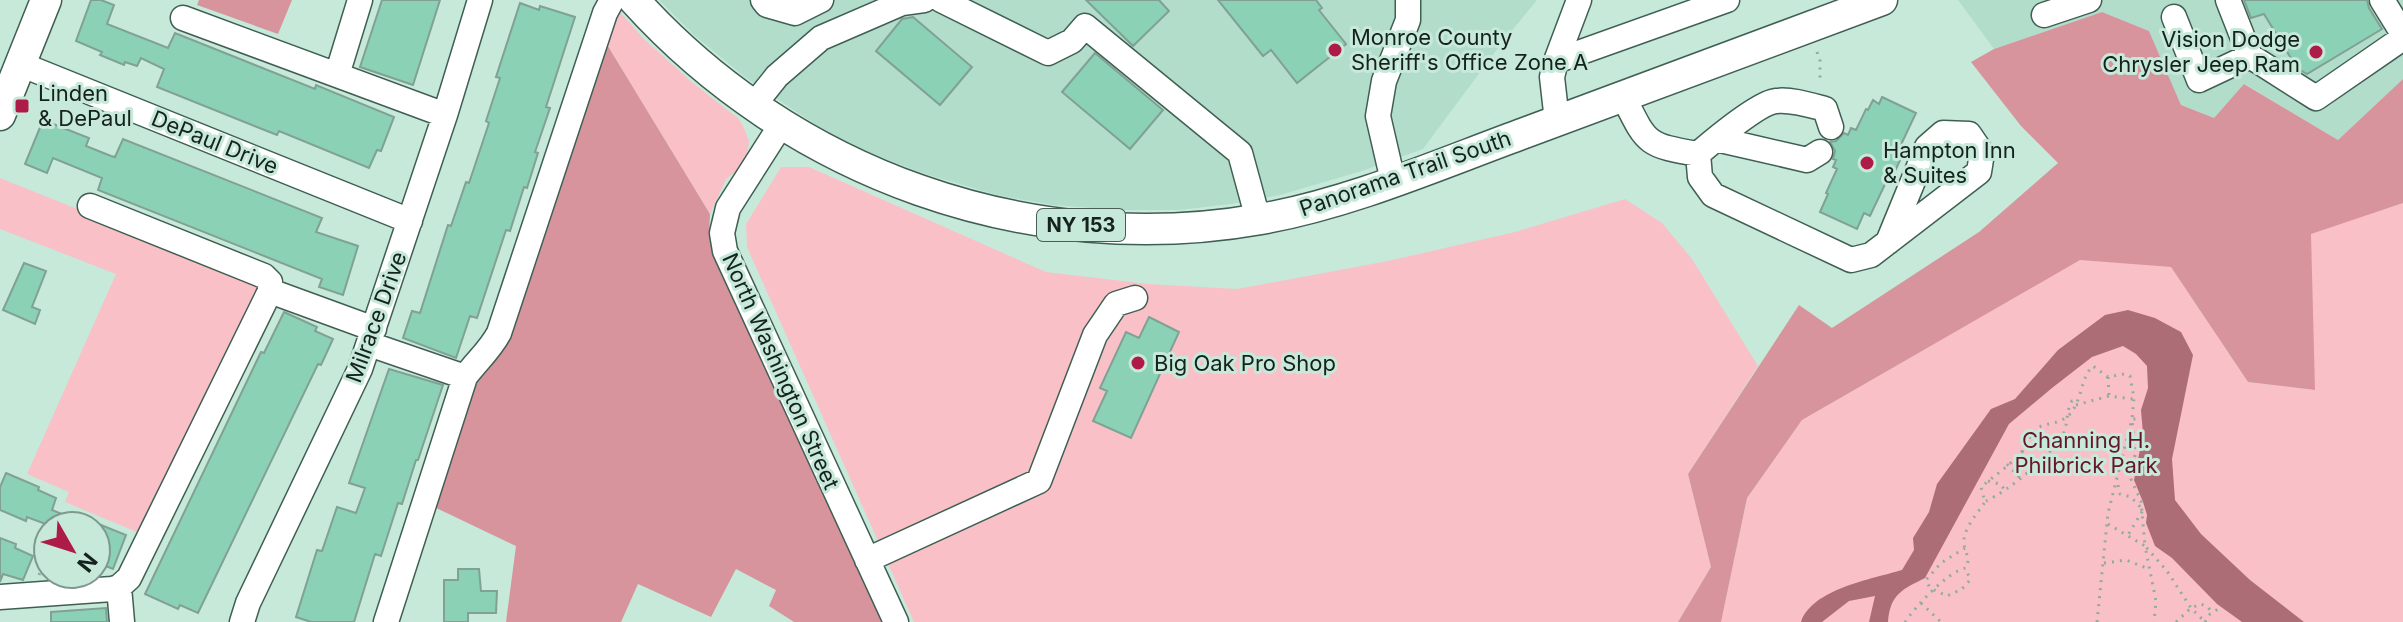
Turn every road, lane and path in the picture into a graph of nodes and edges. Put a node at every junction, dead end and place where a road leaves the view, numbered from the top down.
1 (46, 0) edge
2 (360, 0) edge
3 (480, 0) edge
4 (612, 0) edge
5 (634, 0) edge
6 (763, 0) edge
7 (821, 0) edge
8 (924, 0) edge
9 (941, 0) edge
10 (1408, 0) edge
11 (1579, 0) edge
12 (1727, 0) edge
13 (1882, 0) edge
14 (2089, 0) edge
15 (2228, 0) edge
16 (2382, 0) edge
17 (2044, 15) dead end
18 (2174, 17) dead end
19 (183, 18) dead end
20 (2403, 36) edge
21 (1817, 52) dead end
22 (2250, 56) junction
23 (1556, 61) junction
24 (20, 64) junction
25 (337, 75) junction
26 (1820, 78) dead end
27 (1623, 96) junction
28 (753, 106) junction
29 (0, 115) edge
30 (445, 115) junction
31 (1557, 121) junction
32 (781, 125) junction
33 (1831, 127) dead end
34 (1707, 146) junction
35 (1820, 152) dead end
36 (1393, 181) junction
37 (90, 206) dead end
38 (1258, 219) junction
39 (410, 221) junction
40 (1888, 242) junction
41 (270, 291) junction
42 (1135, 298) dead end
43 (371, 336) junction
44 (465, 377) junction
45 (2108, 377) junction
46 (2109, 396) junction
47 (2133, 399) junction
48 (2077, 403) junction
49 (2067, 417) junction
50 (2132, 419) junction
51 (2139, 419) dead end
52 (2022, 451) junction
53 (2122, 460) junction
54 (2134, 463) junction
55 (2007, 464) junction
56 (2033, 466) junction
57 (1997, 473) junction
58 (2020, 478) junction
59 (1988, 481) junction
60 (2117, 482) junction
61 (2000, 484) junction
62 (2005, 491) junction
63 (1985, 502) junction
64 (2143, 510) junction
65 (2108, 523) junction
66 (2128, 535) junction
67 (2145, 546) junction
68 (1965, 548) junction
69 (867, 560) junction
70 (2104, 563) junction
71 (1966, 568) junction
72 (2149, 569) junction
73 (119, 587) junction
74 (1935, 591) junction
75 (0, 597) edge
76 (1921, 603) junction
77 (2191, 608) junction
78 (2218, 609) dead end
79 (2212, 613) junction
80 (122, 622) edge
81 (242, 622) edge
82 (386, 622) edge
83 (896, 622) edge
84 (1905, 622) edge
85 (1941, 622) edge
86 (2097, 622) edge
87 (2154, 622) edge
88 (2176, 622) edge
89 (2205, 622) edge

1 - 24 main road
2 - 25 street
3 - 30 street, Milrace Drive
4 - 44 street
5 - 28 main road, NY 153
6 - 7 street
8 - 28 street
9 - 38 street
10 - 36 street
11 - 23 street
12 - 23 street
13 - 27 main road, Panorama Trail South / NY 153
14 - 17 street
15 - 22 street
16 - 20 street
18 - 22 street
19 - 25 street
20 - 22 street
21 - 26 path
23 - 31 street
24 - 29 main road
24 - 39 street, DePaul Drive
25 - 30 street
27 - 31 main road, Panorama Trail South / NY 153
27 - 34 street
28 - 32 main road, NY 153
30 - 39 street, Milrace Drive
31 - 36 main road, Panorama Trail South / NY 153
32 - 38 main road, Panorama Trail South / NY 153
32 - 69 street, North Washington Street
33 - 34 street
34 - 35 street
34 - 40 street
36 - 38 main road, Panorama Trail South / NY 153
37 - 41 street
39 - 43 street, Milrace Drive
40 - 40 street
41 - 43 street
41 - 73 street
42 - 69 street
43 - 44 street
43 - 81 street, Milrace Drive
44 - 82 street
45 - 46 path
45 - 47 path
45 - 48 path
46 - 47 path
46 - 48 path
47 - 50 path
48 - 49 path
49 - 52 path
49 - 56 path
50 - 51 path
50 - 53 path
50 - 54 path
52 - 55 path
52 - 56 path
53 - 54 path
53 - 60 path
54 - 64 path
55 - 57 path
55 - 58 path
56 - 58 path
57 - 59 path
57 - 61 path
58 - 62 path
59 - 61 path
59 - 63 path
60 - 64 path
60 - 65 path
61 - 62 path
62 - 63 path
63 - 68 path
64 - 66 path
64 - 67 path
65 - 66 path
65 - 70 path
66 - 67 path
67 - 72 path
67 - 77 path
68 - 71 path
68 - 74 path
69 - 83 street, North Washington Street
70 - 72 path
70 - 86 path
71 - 74 path
71 - 74 path
72 - 87 path
73 - 75 street
73 - 80 street
74 - 76 path
76 - 84 path
76 - 85 path
77 - 79 path
77 - 88 path
77 - 89 path
78 - 79 path
79 - 89 path

